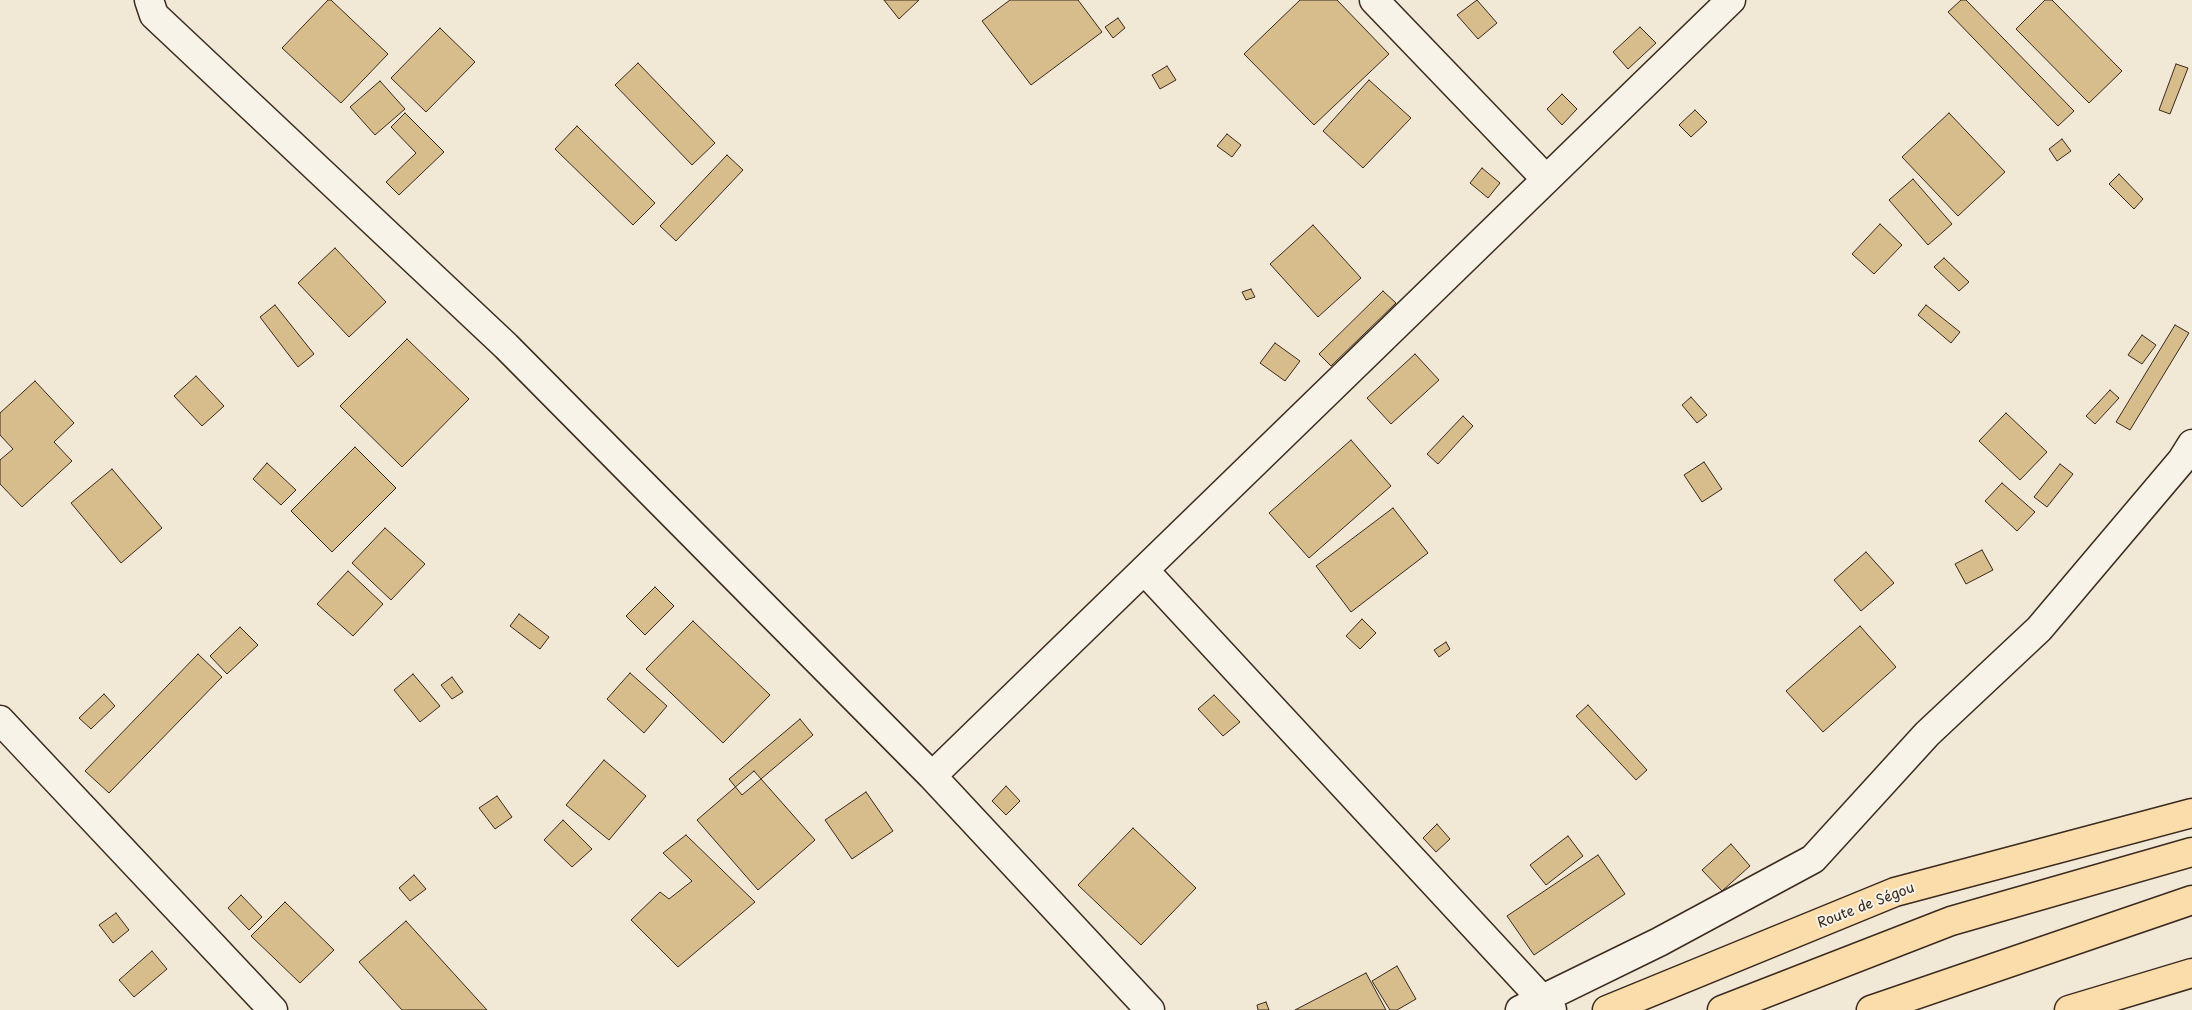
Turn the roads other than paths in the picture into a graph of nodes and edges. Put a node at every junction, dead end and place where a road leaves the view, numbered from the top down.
1 (148, 0) edge
2 (1374, 0) edge
3 (1731, 0) edge
4 (1546, 179) junction
5 (2192, 444) edge
6 (1144, 570) junction
7 (0, 720) edge
8 (932, 776) junction
9 (2187, 813) edge
10 (2192, 852) edge
11 (2192, 900) edge
12 (2192, 973) edge
13 (1538, 1006) edge
14 (273, 1010) edge
15 (1150, 1010) edge
16 (1607, 1010) edge
17 (1722, 1010) edge
18 (1871, 1010) edge
19 (2069, 1010) edge

1 - 8 street
2 - 4 street
3 - 4 street
4 - 6 street
5 - 13 street
6 - 8 street
6 - 13 street
7 - 14 street
8 - 15 street
9 - 16 main road, Route de Ségou
10 - 17 main road
11 - 18 main road
12 - 19 main road

